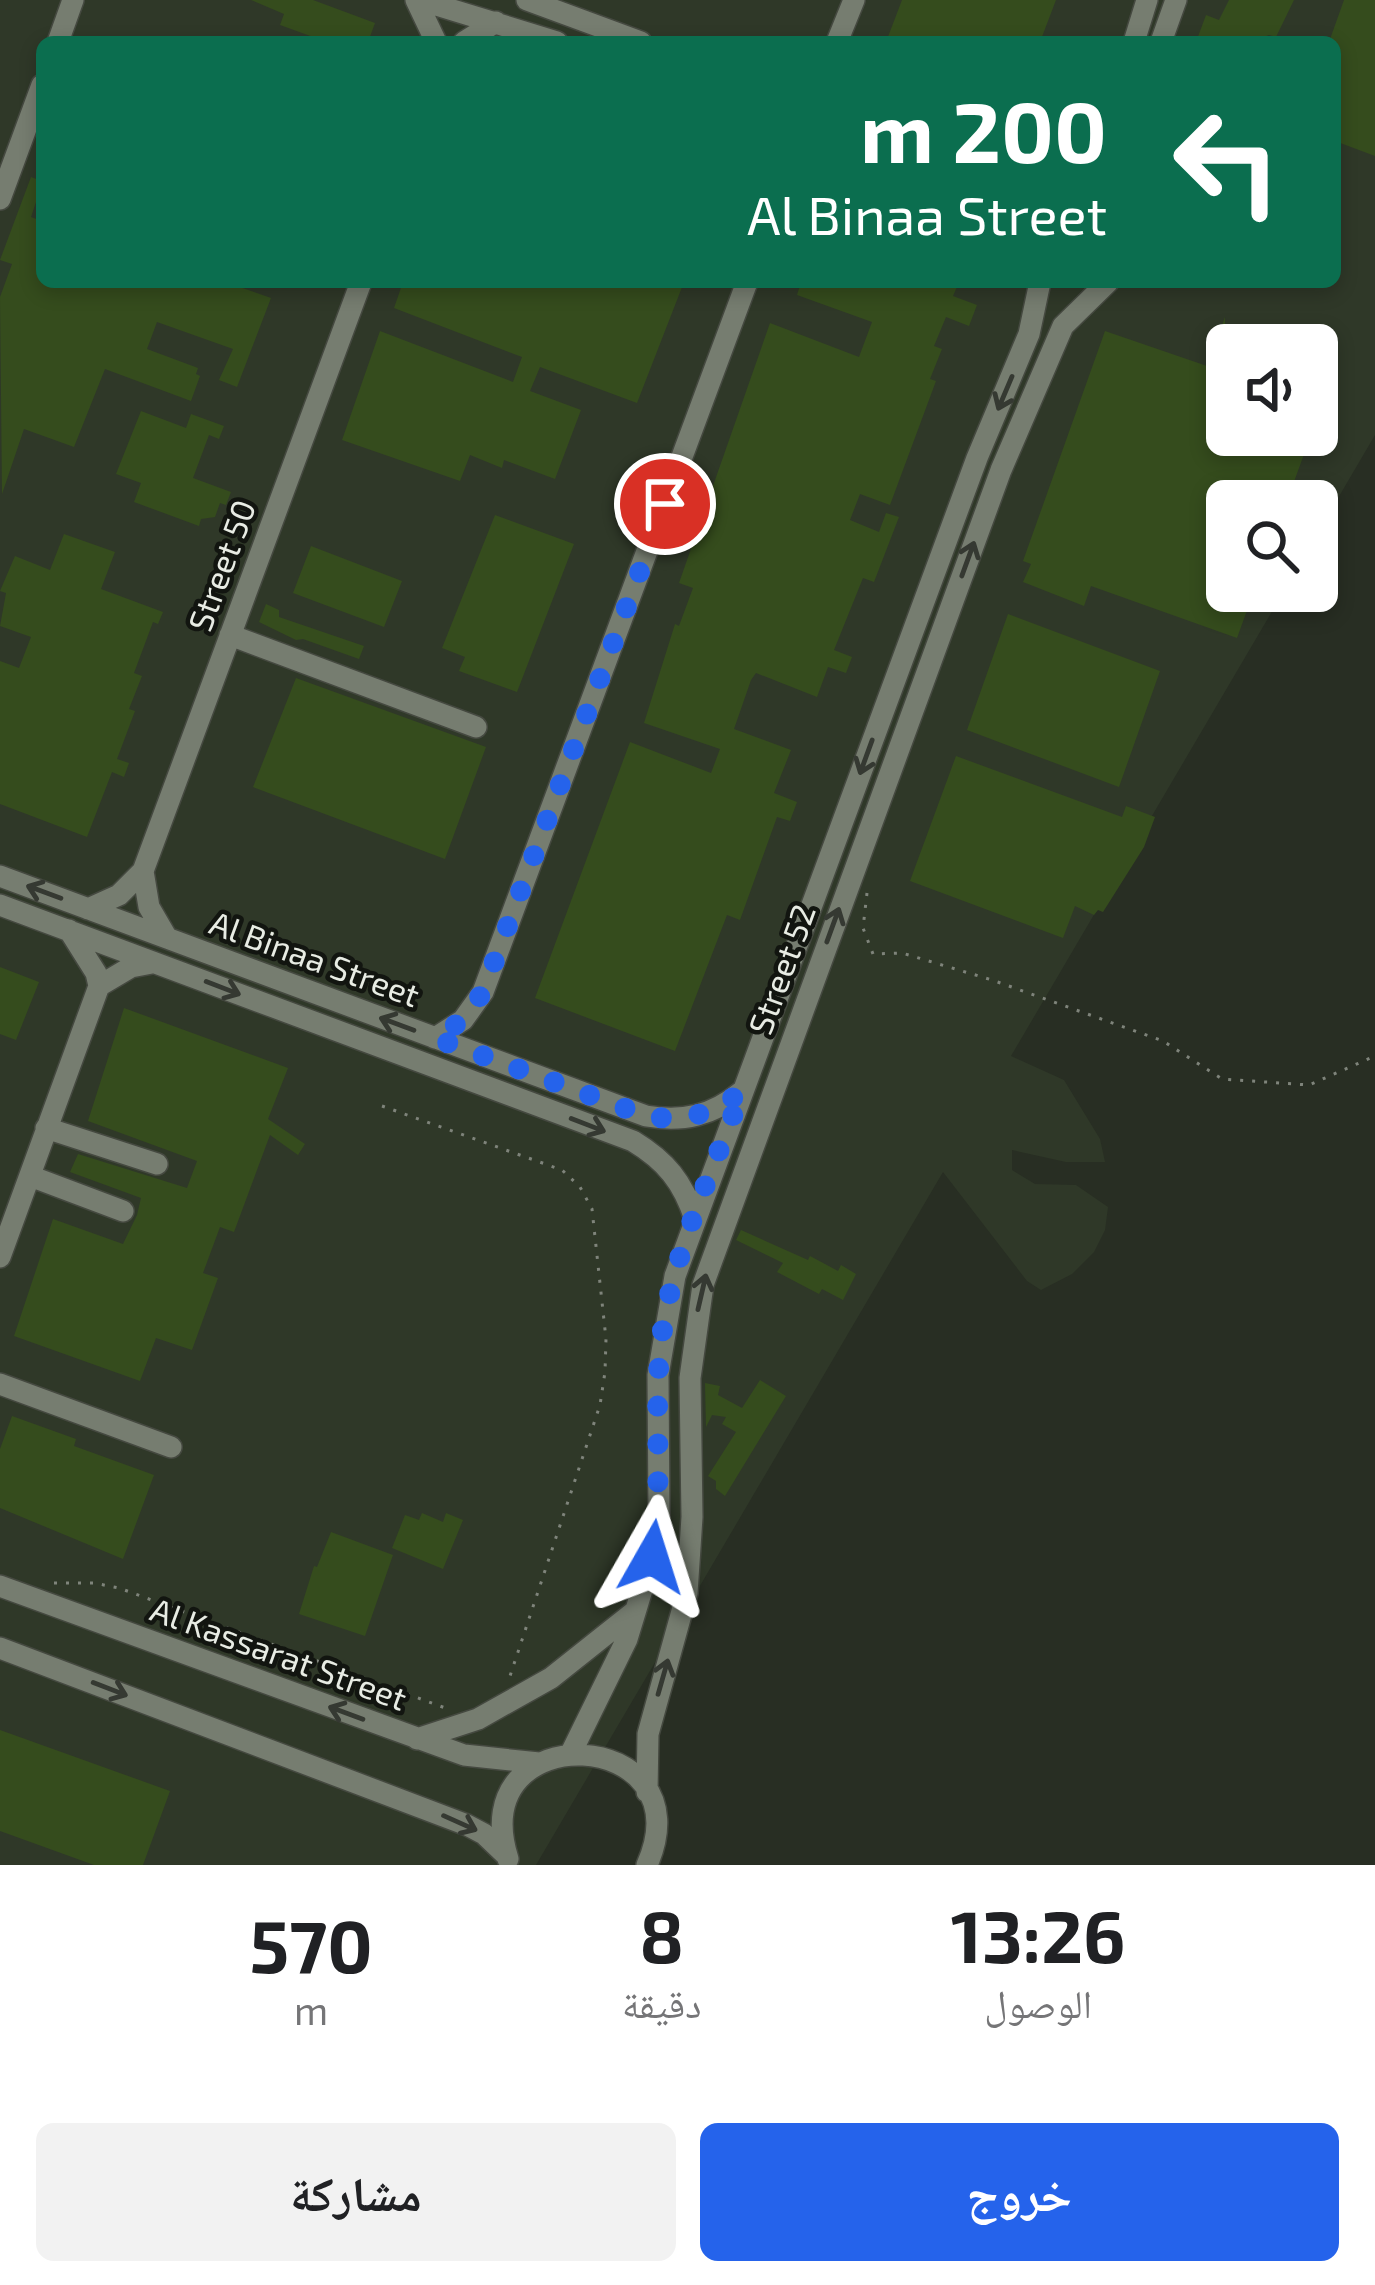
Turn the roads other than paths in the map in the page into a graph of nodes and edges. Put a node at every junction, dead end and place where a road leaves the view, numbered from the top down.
1 (73, 0) edge
2 (418, 0) edge
3 (527, 0) edge
4 (854, 0) edge
5 (1148, 0) edge
6 (1175, 0) edge
7 (496, 22) junction
8 (60, 36) edge
9 (433, 36) edge
10 (474, 36) edge
11 (539, 36) edge
12 (625, 36) edge
13 (839, 36) edge
14 (1136, 36) edge
15 (1163, 36) edge
16 (36, 101) edge
17 (0, 200) edge
18 (359, 288) edge
19 (745, 288) edge
20 (1039, 288) edge
21 (1099, 288) edge
22 (230, 635) junction
23 (476, 727) dead end
24 (143, 871) junction
25 (0, 876) edge
26 (0, 905) edge
27 (88, 909) junction
28 (68, 930) junction
29 (167, 938) junction
30 (156, 962) junction
31 (99, 986) junction
32 (435, 1038) junction
33 (742, 1091) junction
34 (46, 1128) junction
35 (157, 1164) dead end
36 (30, 1176) junction
37 (123, 1211) dead end
38 (695, 1219) junction
39 (0, 1257) edge
40 (0, 1384) edge
41 (171, 1447) dead end
42 (9, 1590) edge
43 (634, 1612) junction
44 (0, 1648) edge
45 (417, 1738) junction
46 (571, 1753) junction
47 (539, 1763) junction
48 (647, 1792) junction
49 (509, 1861) edge
50 (647, 1865) edge

1 - 8 street
2 - 7 street
2 - 9 street
3 - 12 street
4 - 13 street
5 - 14 street
6 - 15 street
7 - 10 street
7 - 11 street
16 - 17 street
18 - 22 street, Street 50
19 - 32 street
20 -> 33 street, Street 52
48 -> 21 street, Street 52
22 - 23 street
22 - 24 street, Street 50
24 - 27 street
24 - 29 street
27 -> 25 street, Al Binaa Street
26 - 28 street, Al Binaa Street
27 - 29 street, Al Binaa Street
28 - 30 street, Al Binaa Street
28 - 31 street
32 -> 29 street, Al Binaa Street
30 - 31 street
30 -> 38 street, Al Binaa Street
31 - 34 street
32 - 33 street, Al Binaa Street
33 - 38 street, Street 52
34 - 35 street
34 - 36 street
36 - 37 street
36 - 39 street
38 - 43 street, Street 52
40 - 41 street
45 -> 42 street, Al Kassarat Street
43 - 45 street
43 - 46 street, Street 52
44 -> 49 street
45 - 47 street, Al Kassarat Street
46 - 47 street, Al Kassarat Street
46 - 48 street
47 - 49 street
48 - 50 street

